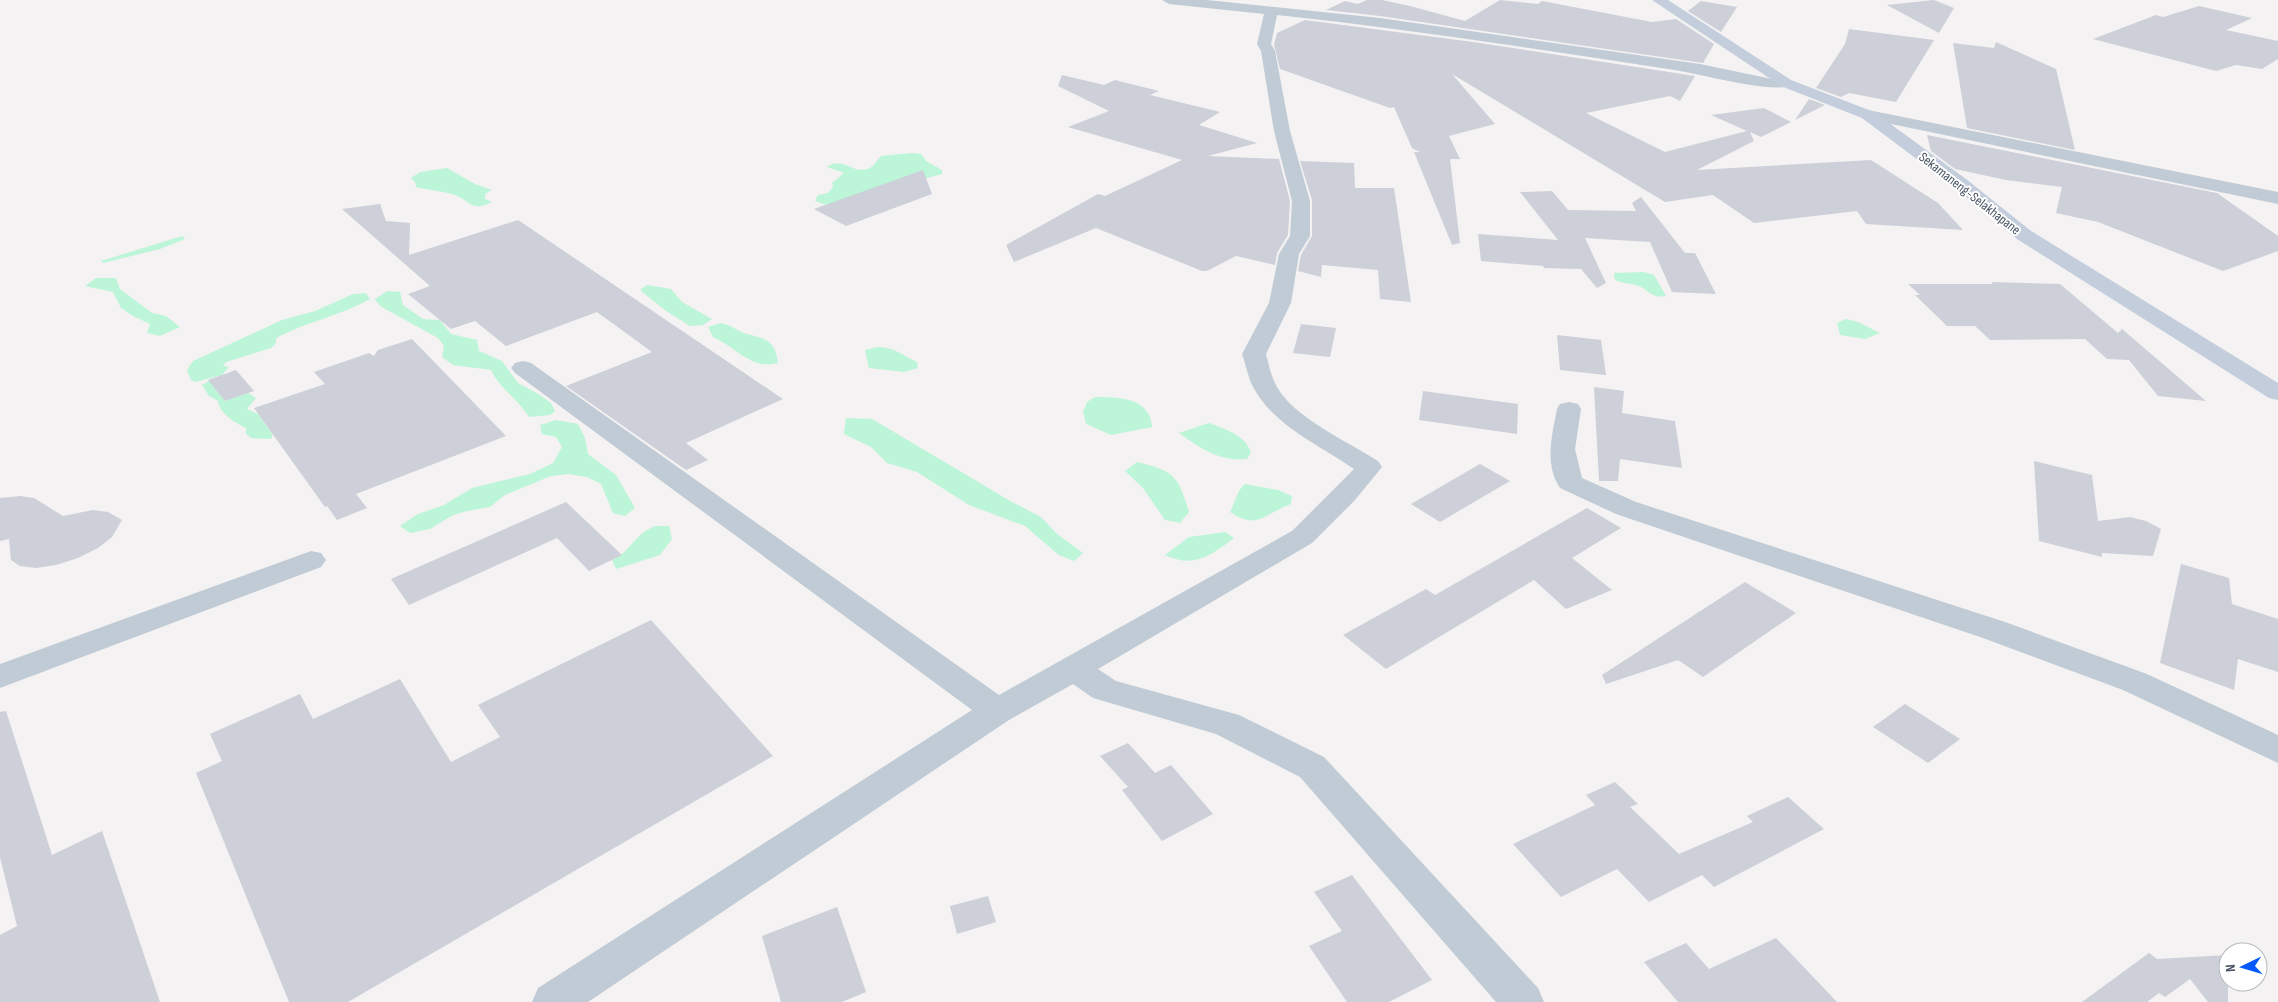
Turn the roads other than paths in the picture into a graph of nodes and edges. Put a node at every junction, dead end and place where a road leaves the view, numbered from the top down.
1 (1169, 0) edge
2 (1659, 0) edge
3 (1271, 12) junction
4 (1786, 82) junction
5 (1868, 115) junction
6 (2278, 198) edge
7 (523, 368) dead end
8 (2278, 393) edge
9 (1569, 409) dead end
10 (311, 560) dead end
11 (1074, 670) junction
12 (0, 676) edge
13 (997, 711) junction
14 (2278, 750) edge
15 (552, 1002) edge
16 (1523, 1002) edge

1 - 3 street
2 - 4 street, Sekamaneng-Selakhapane
3 - 4 street
3 - 11 street
4 - 5 street, Sekamaneng-Selakhapane
5 - 6 street
5 - 8 street, Sekamaneng-Selakhapane
7 - 13 street
9 - 14 street
10 - 12 street
11 - 13 street
11 - 16 street
13 - 15 street

